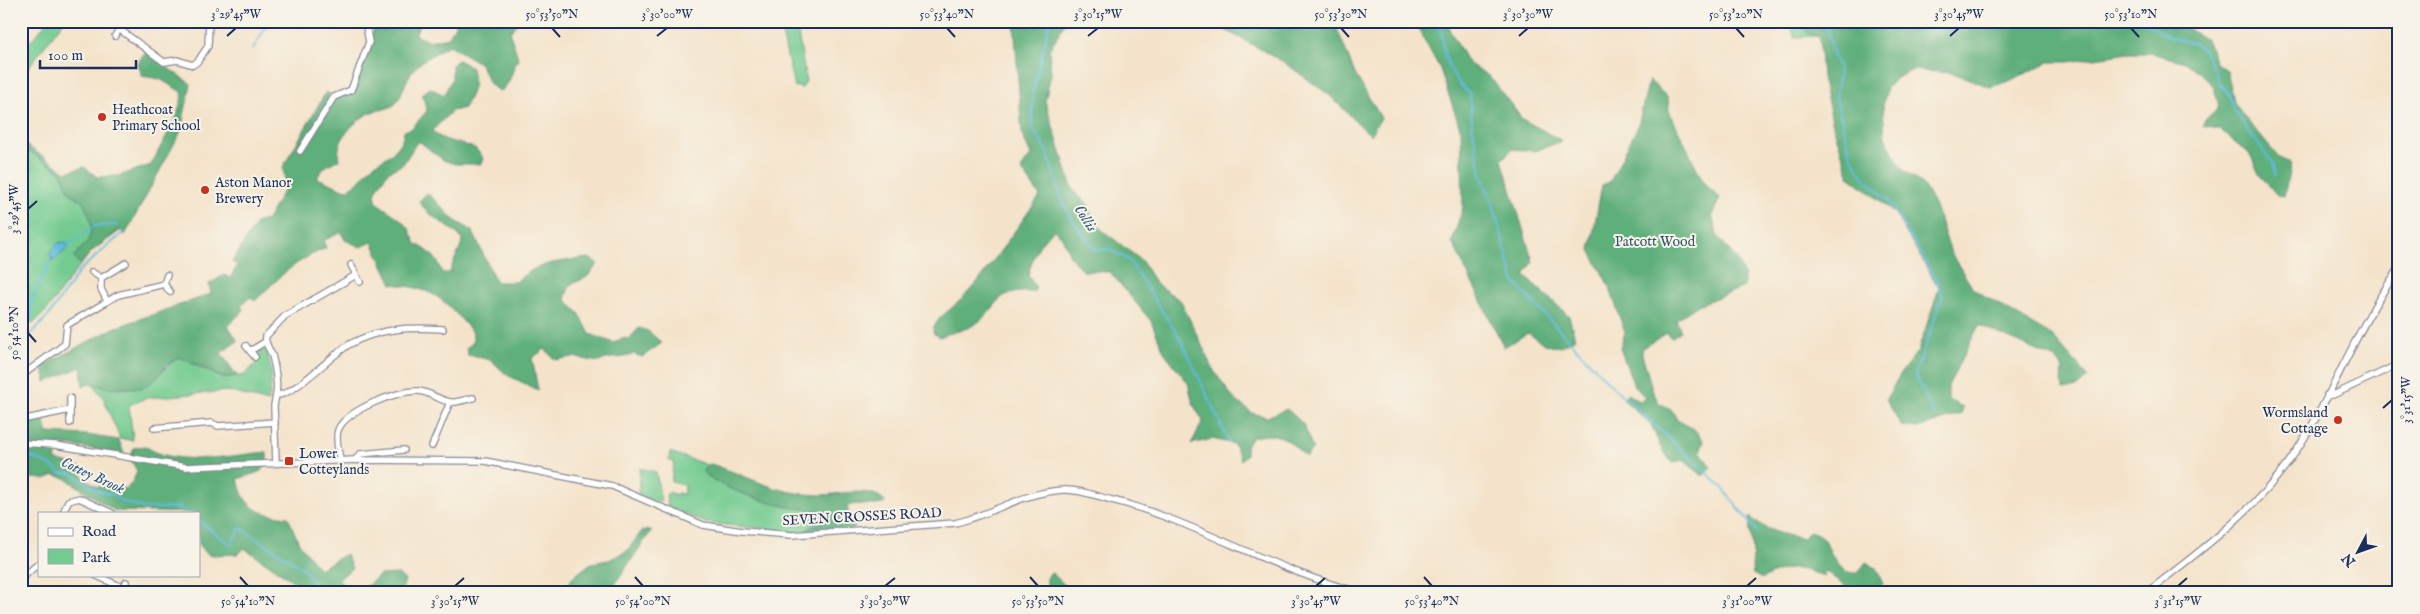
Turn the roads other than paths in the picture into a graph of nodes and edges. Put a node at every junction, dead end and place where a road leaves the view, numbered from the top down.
1 (124, 21) edge
2 (208, 21) edge
3 (365, 21) edge
4 (120, 29) junction
5 (115, 36) dead end
6 (300, 151) dead end
7 (126, 263) dead end
8 (351, 266) dead end
9 (2399, 269) edge
10 (92, 272) dead end
11 (356, 275) junction
12 (167, 276) dead end
13 (101, 278) junction
14 (360, 282) dead end
15 (164, 284) junction
16 (170, 292) dead end
17 (107, 301) junction
18 (438, 330) dead end
19 (266, 342) junction
20 (255, 357) dead end
21 (2399, 364) edge
22 (21, 376) edge
23 (276, 395) junction
24 (2326, 395) junction
25 (70, 398) dead end
26 (473, 398) dead end
27 (450, 402) junction
28 (70, 410) junction
29 (21, 420) edge
30 (275, 422) junction
31 (70, 423) dead end
32 (154, 428) dead end
33 (21, 443) edge
34 (432, 446) dead end
35 (404, 450) dead end
36 (355, 460) junction
37 (340, 461) junction
38 (276, 463) junction
39 (63, 512) edge
40 (110, 512) edge
41 (38, 564) edge
42 (97, 576) edge
43 (21, 578) edge
44 (124, 587) edge
45 (1364, 593) edge
46 (2146, 593) edge

1 - 4 street
2 - 4 street
3 - 6 street
4 - 5 street
7 - 13 street
8 - 11 street
9 - 24 street
10 - 13 street
11 - 14 street
11 - 19 street
12 - 15 street
13 - 17 street
15 - 16 street
15 - 17 street
17 - 22 street
18 - 23 street
19 - 20 street
19 - 23 street
21 - 24 street
23 - 30 street
24 - 46 street
25 - 28 street
26 - 27 street
27 - 34 street
27 - 37 street
28 - 29 street
28 - 31 street
30 - 32 street
30 - 38 street
33 - 38 street, SEVEN CROSSES ROAD
35 - 36 street
36 - 37 street, SEVEN CROSSES ROAD
36 - 45 street, SEVEN CROSSES ROAD
37 - 38 street, SEVEN CROSSES ROAD
39 - 40 street
41 - 43 street
42 - 44 street

